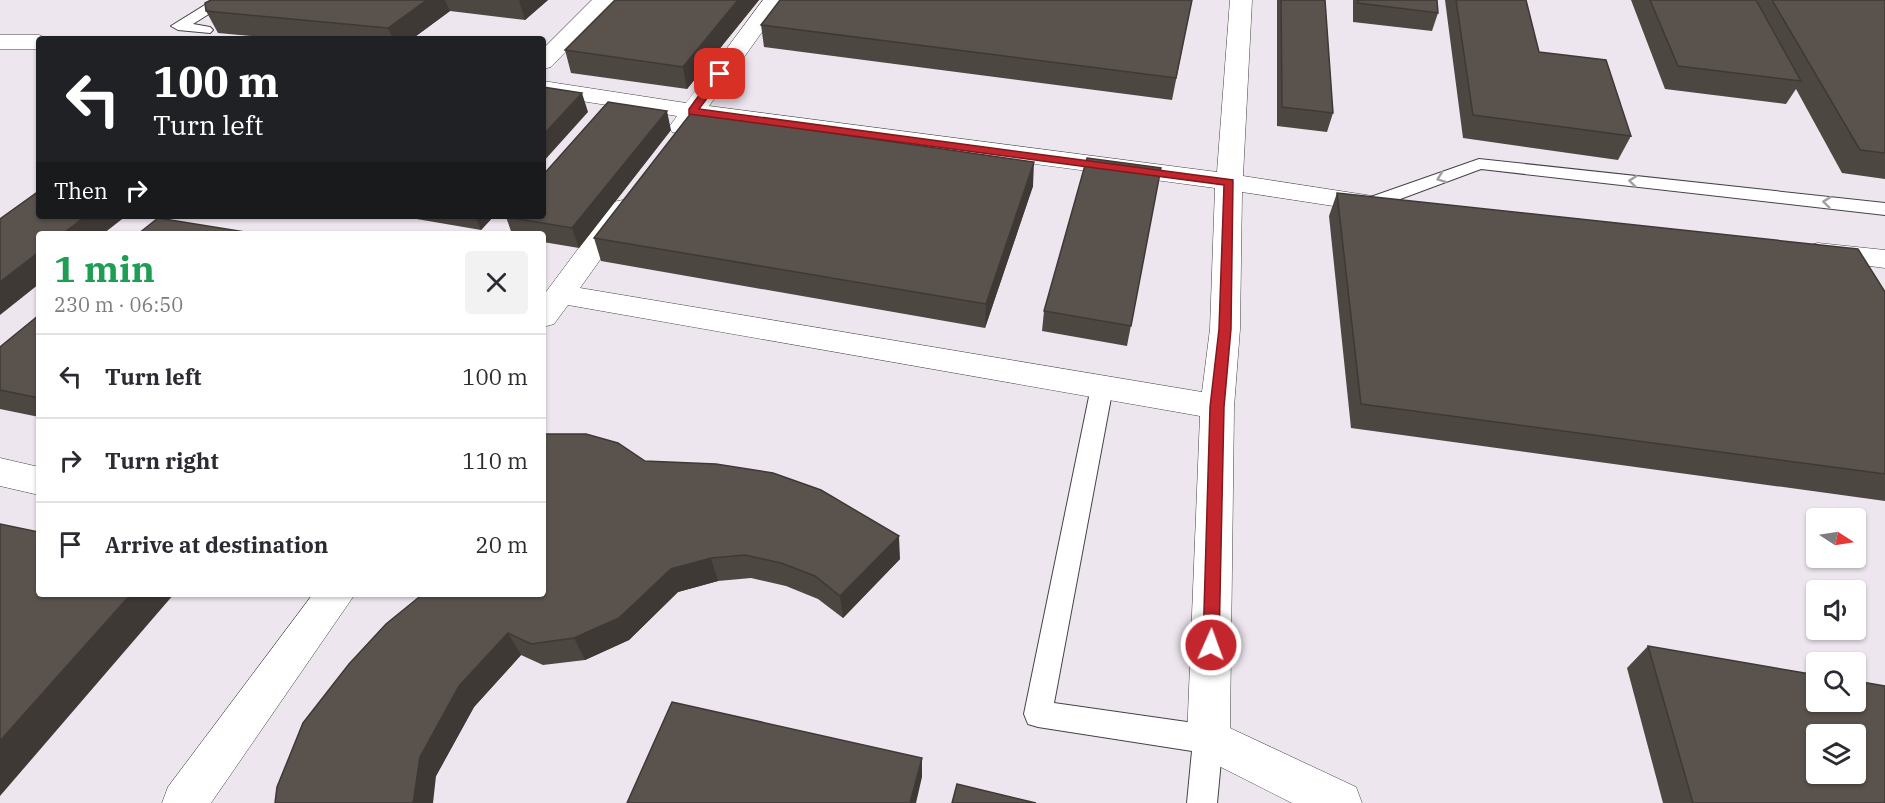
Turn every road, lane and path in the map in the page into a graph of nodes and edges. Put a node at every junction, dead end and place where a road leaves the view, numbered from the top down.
1 (224, 0) edge
2 (604, 0) edge
3 (774, 0) edge
4 (1241, 0) edge
5 (205, 30) dead end
6 (0, 42) edge
7 (36, 42) edge
8 (546, 59) edge
9 (546, 88) edge
10 (693, 111) junction
11 (665, 150) edge
12 (1229, 182) junction
13 (637, 188) edge
14 (1369, 204) junction
15 (1885, 208) edge
16 (1440, 211) edge
17 (1791, 249) edge
18 (1885, 260) edge
19 (552, 306) edge
20 (1102, 387) junction
21 (1217, 407) junction
22 (0, 472) edge
23 (36, 480) edge
24 (334, 597) edge
25 (1208, 739) junction
26 (184, 803) edge
27 (1202, 803) edge
28 (1340, 803) edge

1 - 5 lane
2 - 8 street
3 - 10 street
4 - 12 street
6 - 7 street
9 - 10 street
10 - 11 street
10 - 12 street
12 - 14 street
12 - 21 street
13 - 19 street
15 -> 14 lane
14 - 16 street
17 - 18 street
19 - 20 street
20 - 21 street
20 - 25 lane
21 - 25 street
22 - 23 street
24 - 26 street
25 - 27 lane
25 - 28 street

